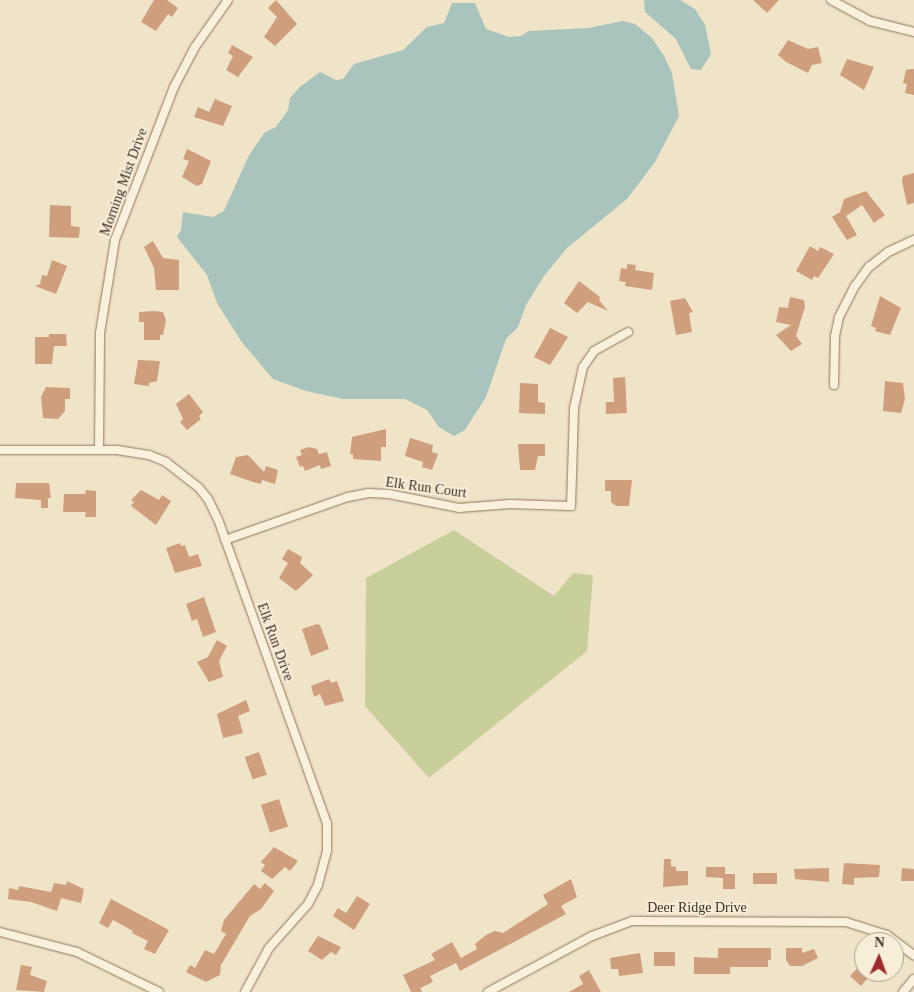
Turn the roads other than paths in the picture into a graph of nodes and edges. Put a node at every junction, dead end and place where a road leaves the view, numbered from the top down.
1 (228, 0) edge
2 (831, 0) edge
3 (914, 32) edge
4 (914, 240) edge
5 (628, 332) dead end
6 (834, 385) dead end
7 (0, 450) edge
8 (99, 450) junction
9 (225, 540) junction
10 (0, 932) edge
11 (914, 955) edge
12 (914, 979) edge
13 (159, 992) edge
14 (245, 992) edge
15 (488, 992) edge
16 (903, 992) edge

1 - 8 street, Morning Mist Drive
2 - 3 street
4 - 6 street
5 - 9 street, Elk Run Court
7 - 8 street, Elk Run Drive
8 - 9 street, Elk Run Drive
9 - 14 street, Elk Run Drive
10 - 13 street
11 - 15 street, Deer Ridge Drive
12 - 16 street

